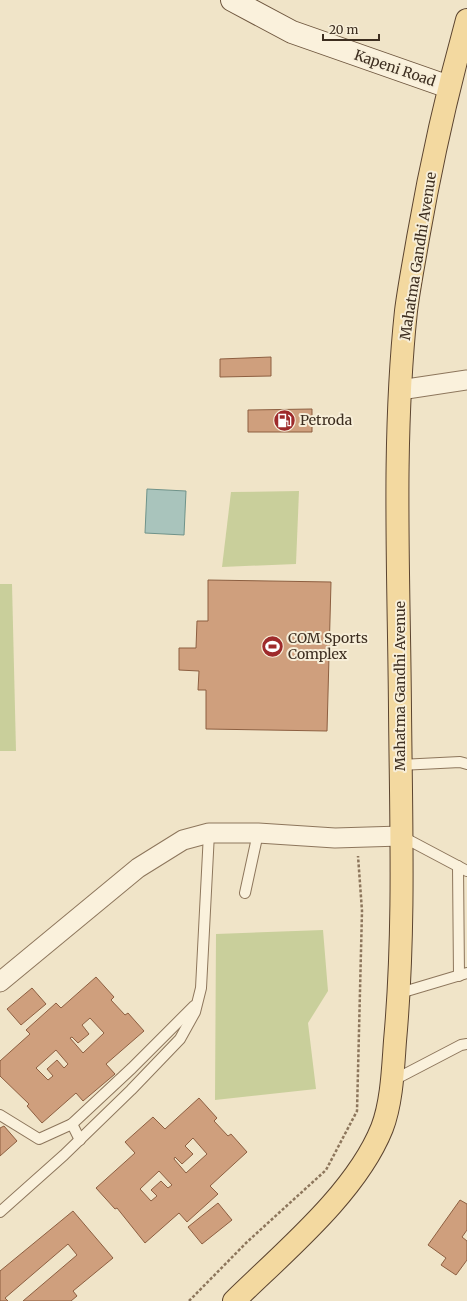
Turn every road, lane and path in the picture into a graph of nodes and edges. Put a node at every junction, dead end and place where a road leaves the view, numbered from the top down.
1 (232, 0) edge
2 (467, 20) edge
3 (449, 87) junction
4 (467, 380) edge
5 (400, 390) junction
6 (467, 764) edge
7 (400, 765) junction
8 (209, 833) junction
9 (258, 833) junction
10 (401, 836) junction
11 (356, 838) junction
12 (463, 869) edge
13 (245, 893) dead end
14 (463, 975) edge
15 (0, 982) edge
16 (400, 993) junction
17 (198, 1003) junction
18 (467, 1044) edge
19 (392, 1081) junction
20 (0, 1115) edge
21 (72, 1124) junction
22 (80, 1140) junction
23 (0, 1212) edge
24 (189, 1301) edge
25 (234, 1301) edge

1 - 3 main road, Kapeni Road
2 - 3 main road, Mahatma Gandhi Avenue
3 - 5 main road, Mahatma Gandhi Avenue
4 - 5 street
5 - 7 main road, Mahatma Gandhi Avenue
6 - 7 lane
7 - 10 main road, Mahatma Gandhi Avenue
8 - 9 street
8 - 15 street
8 - 17 lane
9 - 11 street
9 - 13 lane
10 - 11 street
10 - 12 lane
10 - 16 main road, Mahatma Gandhi Avenue
11 - 24 path
12 - 14 lane
14 - 16 lane
16 - 19 main road, Mahatma Gandhi Avenue
17 - 21 lane
17 - 22 lane
18 - 19 lane
19 - 25 main road, Mahatma Gandhi Avenue
20 - 21 lane
21 - 22 lane
22 - 23 lane

